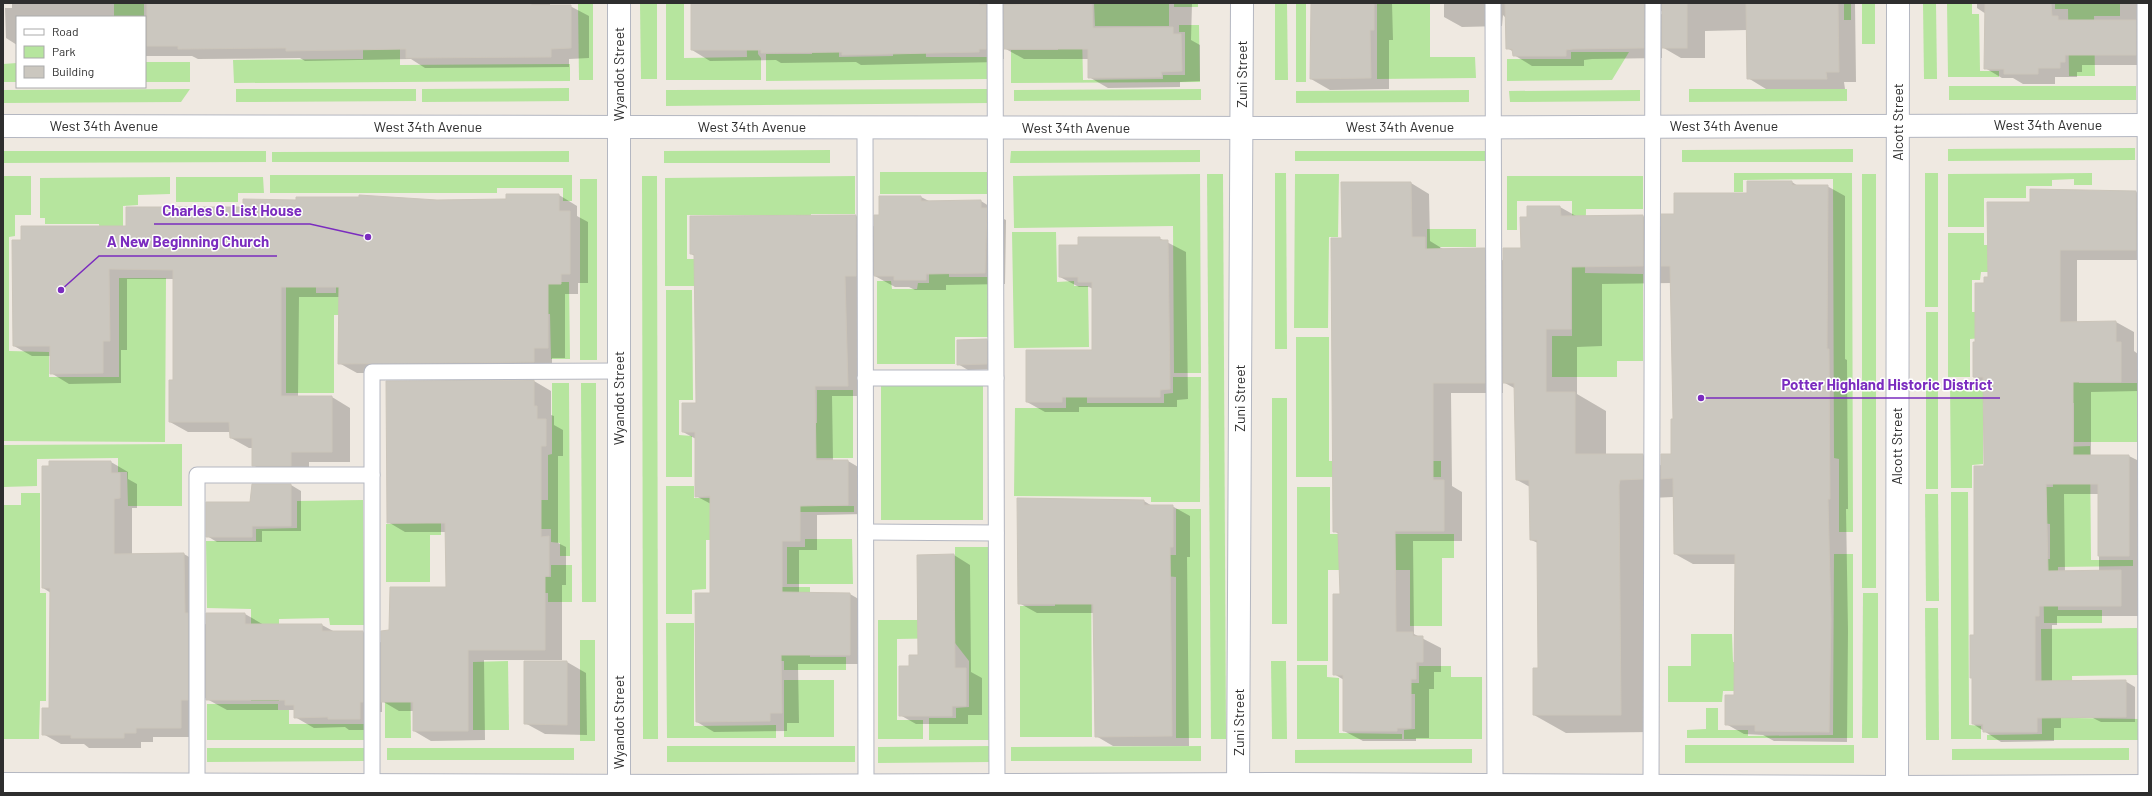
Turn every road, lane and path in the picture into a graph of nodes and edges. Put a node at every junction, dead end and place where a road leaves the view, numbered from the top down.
1 (619, 3) edge
2 (995, 3) edge
3 (1242, 3) edge
4 (1493, 3) edge
5 (1653, 3) edge
6 (1898, 3) edge
7 (2145, 3) edge
8 (2147, 125) edge
9 (3, 126) edge
10 (1653, 126) junction
11 (1898, 126) junction
12 (619, 127) junction
13 (864, 127) junction
14 (995, 127) junction
15 (1493, 127) junction
16 (1242, 128) junction
17 (619, 371) junction
18 (865, 378) junction
19 (996, 378) junction
20 (2147, 431) edge
21 (372, 475) junction
22 (866, 532) junction
23 (996, 533) junction
24 (3, 784) edge
25 (1495, 785) junction
26 (1651, 786) junction
27 (1238, 788) edge
28 (2147, 788) edge
29 (197, 789) edge
30 (372, 789) edge
31 (619, 789) edge
32 (866, 789) edge
33 (997, 789) edge
34 (1571, 789) edge
35 (1897, 790) edge

1 - 12 street, Wyandot Street
2 - 14 lane
3 - 16 street, Zuni Street
4 - 15 lane
5 - 10 lane
6 - 11 street, Alcott Street
7 - 8 lane
8 - 11 street, West 34th Avenue
8 - 20 lane
9 - 12 street, West 34th Avenue
10 - 11 street, West 34th Avenue
10 - 15 street, West 34th Avenue
10 - 26 lane
11 - 35 street, Alcott Street
12 - 13 street, West 34th Avenue
12 - 17 street, Wyandot Street
13 - 14 street, West 34th Avenue
13 - 18 lane
14 - 16 street, West 34th Avenue
14 - 19 lane
15 - 16 street, West 34th Avenue
15 - 25 lane
16 - 27 street, Zuni Street
17 - 21 lane
17 - 31 street, Wyandot Street
18 - 19 lane
18 - 22 lane
19 - 23 lane
20 - 28 lane
21 - 29 lane
21 - 30 lane
22 - 23 lane
22 - 32 lane
23 - 33 lane
24 - 29 street
25 - 27 street
25 - 34 street
26 - 34 street
26 - 35 street
27 - 33 street
28 - 35 street
29 - 30 street
30 - 31 street
31 - 32 street
32 - 33 street

